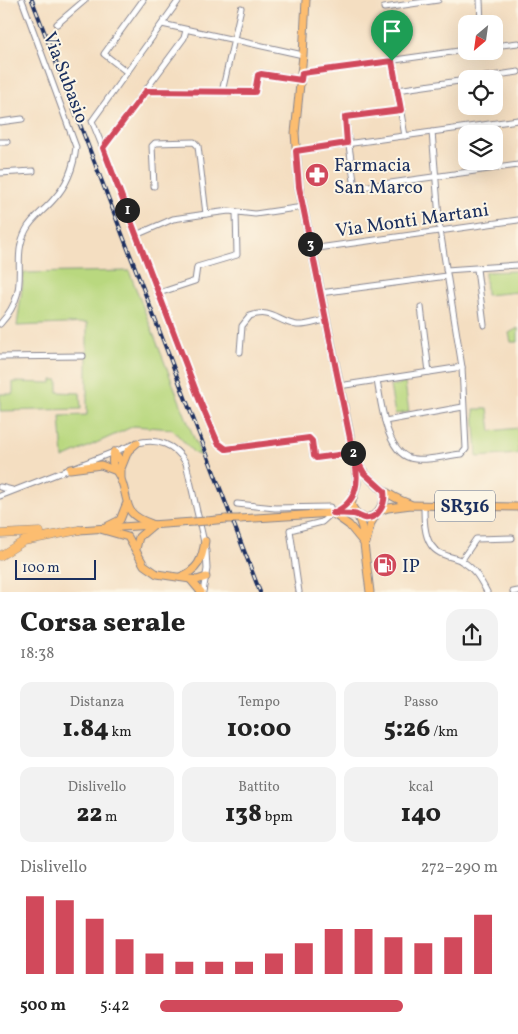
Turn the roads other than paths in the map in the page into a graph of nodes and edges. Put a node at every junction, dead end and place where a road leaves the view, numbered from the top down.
1 (22, 0) edge
2 (85, 0) edge
3 (143, 0) edge
4 (179, 0) edge
5 (306, 0) edge
6 (438, 0) edge
7 (480, 0) edge
8 (241, 8) dead end
9 (384, 8) dead end
10 (481, 15) edge
11 (57, 24) dead end
12 (162, 24) junction
13 (186, 30) junction
14 (234, 39) junction
15 (518, 43) edge
16 (503, 45) edge
17 (458, 51) edge
18 (303, 55) junction
19 (392, 61) junction
20 (127, 72) junction
21 (518, 72) edge
22 (503, 74) edge
23 (301, 77) junction
24 (458, 81) edge
25 (397, 90) junction
26 (146, 91) junction
27 (222, 92) junction
28 (401, 110) junction
29 (22, 119) dead end
30 (518, 120) edge
31 (0, 122) edge
32 (432, 132) junction
33 (405, 136) junction
34 (0, 142) edge
35 (7, 142) dead end
36 (347, 143) junction
37 (103, 148) junction
38 (296, 151) junction
39 (518, 165) edge
40 (33, 171) dead end
41 (0, 172) edge
42 (435, 176) junction
43 (154, 186) dead end
44 (303, 207) junction
45 (236, 212) junction
46 (206, 214) junction
47 (518, 220) edge
48 (440, 230) junction
49 (136, 235) junction
50 (311, 249) junction
51 (518, 265) edge
52 (477, 269) junction
53 (446, 273) junction
54 (159, 293) junction
55 (320, 293) junction
56 (422, 307) dead end
57 (325, 320) junction
58 (0, 324) edge
59 (484, 325) dead end
60 (240, 352) dead end
61 (83, 356) dead end
62 (0, 357) edge
63 (462, 367) junction
64 (429, 372) junction
65 (377, 380) junction
66 (338, 386) junction
67 (463, 407) junction
68 (385, 421) junction
69 (137, 443) junction
70 (114, 452) junction
71 (354, 457) junction
72 (122, 467) junction
73 (70, 469) junction
74 (114, 470) junction
75 (121, 481) junction
76 (372, 481) junction
77 (0, 487) edge
78 (17, 490) junction
79 (355, 491) junction
80 (384, 491) junction
81 (0, 496) edge
82 (351, 501) junction
83 (237, 504) dead end
84 (126, 505) junction
85 (412, 505) junction
86 (424, 506) junction
87 (518, 507) edge
88 (332, 513) junction
89 (377, 513) junction
90 (357, 515) junction
91 (154, 525) junction
92 (100, 529) junction
93 (79, 530) junction
94 (34, 533) junction
95 (0, 534) edge
96 (512, 538) dead end
97 (0, 541) edge
98 (205, 541) junction
99 (365, 545) junction
100 (136, 549) junction
101 (0, 556) edge
102 (461, 561) junction
103 (189, 576) junction
104 (206, 576) junction
105 (518, 591) edge
106 (202, 592) edge
107 (299, 592) edge
108 (370, 592) edge
109 (487, 592) edge
110 (514, 592) edge

1 - 58 street, Via Subasio
2 - 11 street
3 - 20 street
4 - 12 street
5 - 18 main road
6 - 9 street
7 - 10 street
8 - 14 street
12 - 13 street
12 - 20 street
13 - 14 street
13 - 26 street
14 - 18 street
14 - 27 street
15 - 16 street
17 - 19 street
18 - 23 main road
19 - 23 street
19 - 25 street
20 - 37 street
21 - 22 street
23 - 27 street
23 - 38 main road
24 - 25 street
25 - 28 street
26 - 27 street
26 - 37 street
28 - 33 street
28 - 36 street
29 - 31 street
30 - 32 street
32 - 33 street
32 - 42 street
33 - 36 street
34 - 35 street
36 - 38 street
36 - 42 street
37 - 49 street
38 - 44 main road
39 - 42 street
40 - 41 street
42 - 48 street
43 - 46 street
44 - 45 street
44 - 50 main road
45 - 46 street
45 - 54 street
46 - 49 street
47 - 48 street, Via Monti Martani
48 - 50 street, Via Monti Martani
48 - 53 street
49 - 54 street
50 - 55 main road
51 - 52 street
52 - 53 street
52 - 59 street
53 - 55 street
53 - 63 street
54 - 71 street
55 - 57 main road
56 - 64 street
57 - 60 street
57 - 66 main road
61 - 62 street
63 - 64 street
63 - 67 street
64 - 65 street
65 - 66 street
65 - 68 street
66 - 71 main road
67 - 68 street
67 - 68 street
69 - 70 street
69 - 72 main road
69 - 98 street
70 - 72 main road
70 - 73 street
70 - 74 main road
71 - 76 main road
71 - 79 main road
72 - 75 main road
73 - 74 main road
73 - 78 street
74 - 75 main road
75 - 84 main road
76 - 79 main road
76 - 80 main road, SR316
77 - 78 street
78 - 81 street
79 - 82 main road
80 - 85 main road, SR316
80 - 89 main road
82 - 88 main road
82 - 90 main road
83 - 88 street
84 - 91 main road
84 - 92 main road
85 - 86 main road, SR316
85 - 89 main road, SR316
86 - 87 main road, SR316
86 - 102 street
88 - 90 main road, SR316
88 - 91 main road, SR316, bridge
88 - 99 main road
88 - 107 street
89 - 90 main road, SR316
89 - 99 main road
90 - 99 main road
91 - 92 main road, SR316
91 - 100 main road
92 - 93 main road, SR316
92 - 100 main road
93 - 94 highway, SR316
93 - 101 highway, SR316
94 - 95 highway, SR316
94 - 97 highway, SR316
96 - 102 street
98 - 103 main road
98 - 104 street
99 - 108 main road
100 - 103 main road
102 - 109 street
103 - 104 main road
103 - 106 main road
104 - 106 street
105 - 110 street

